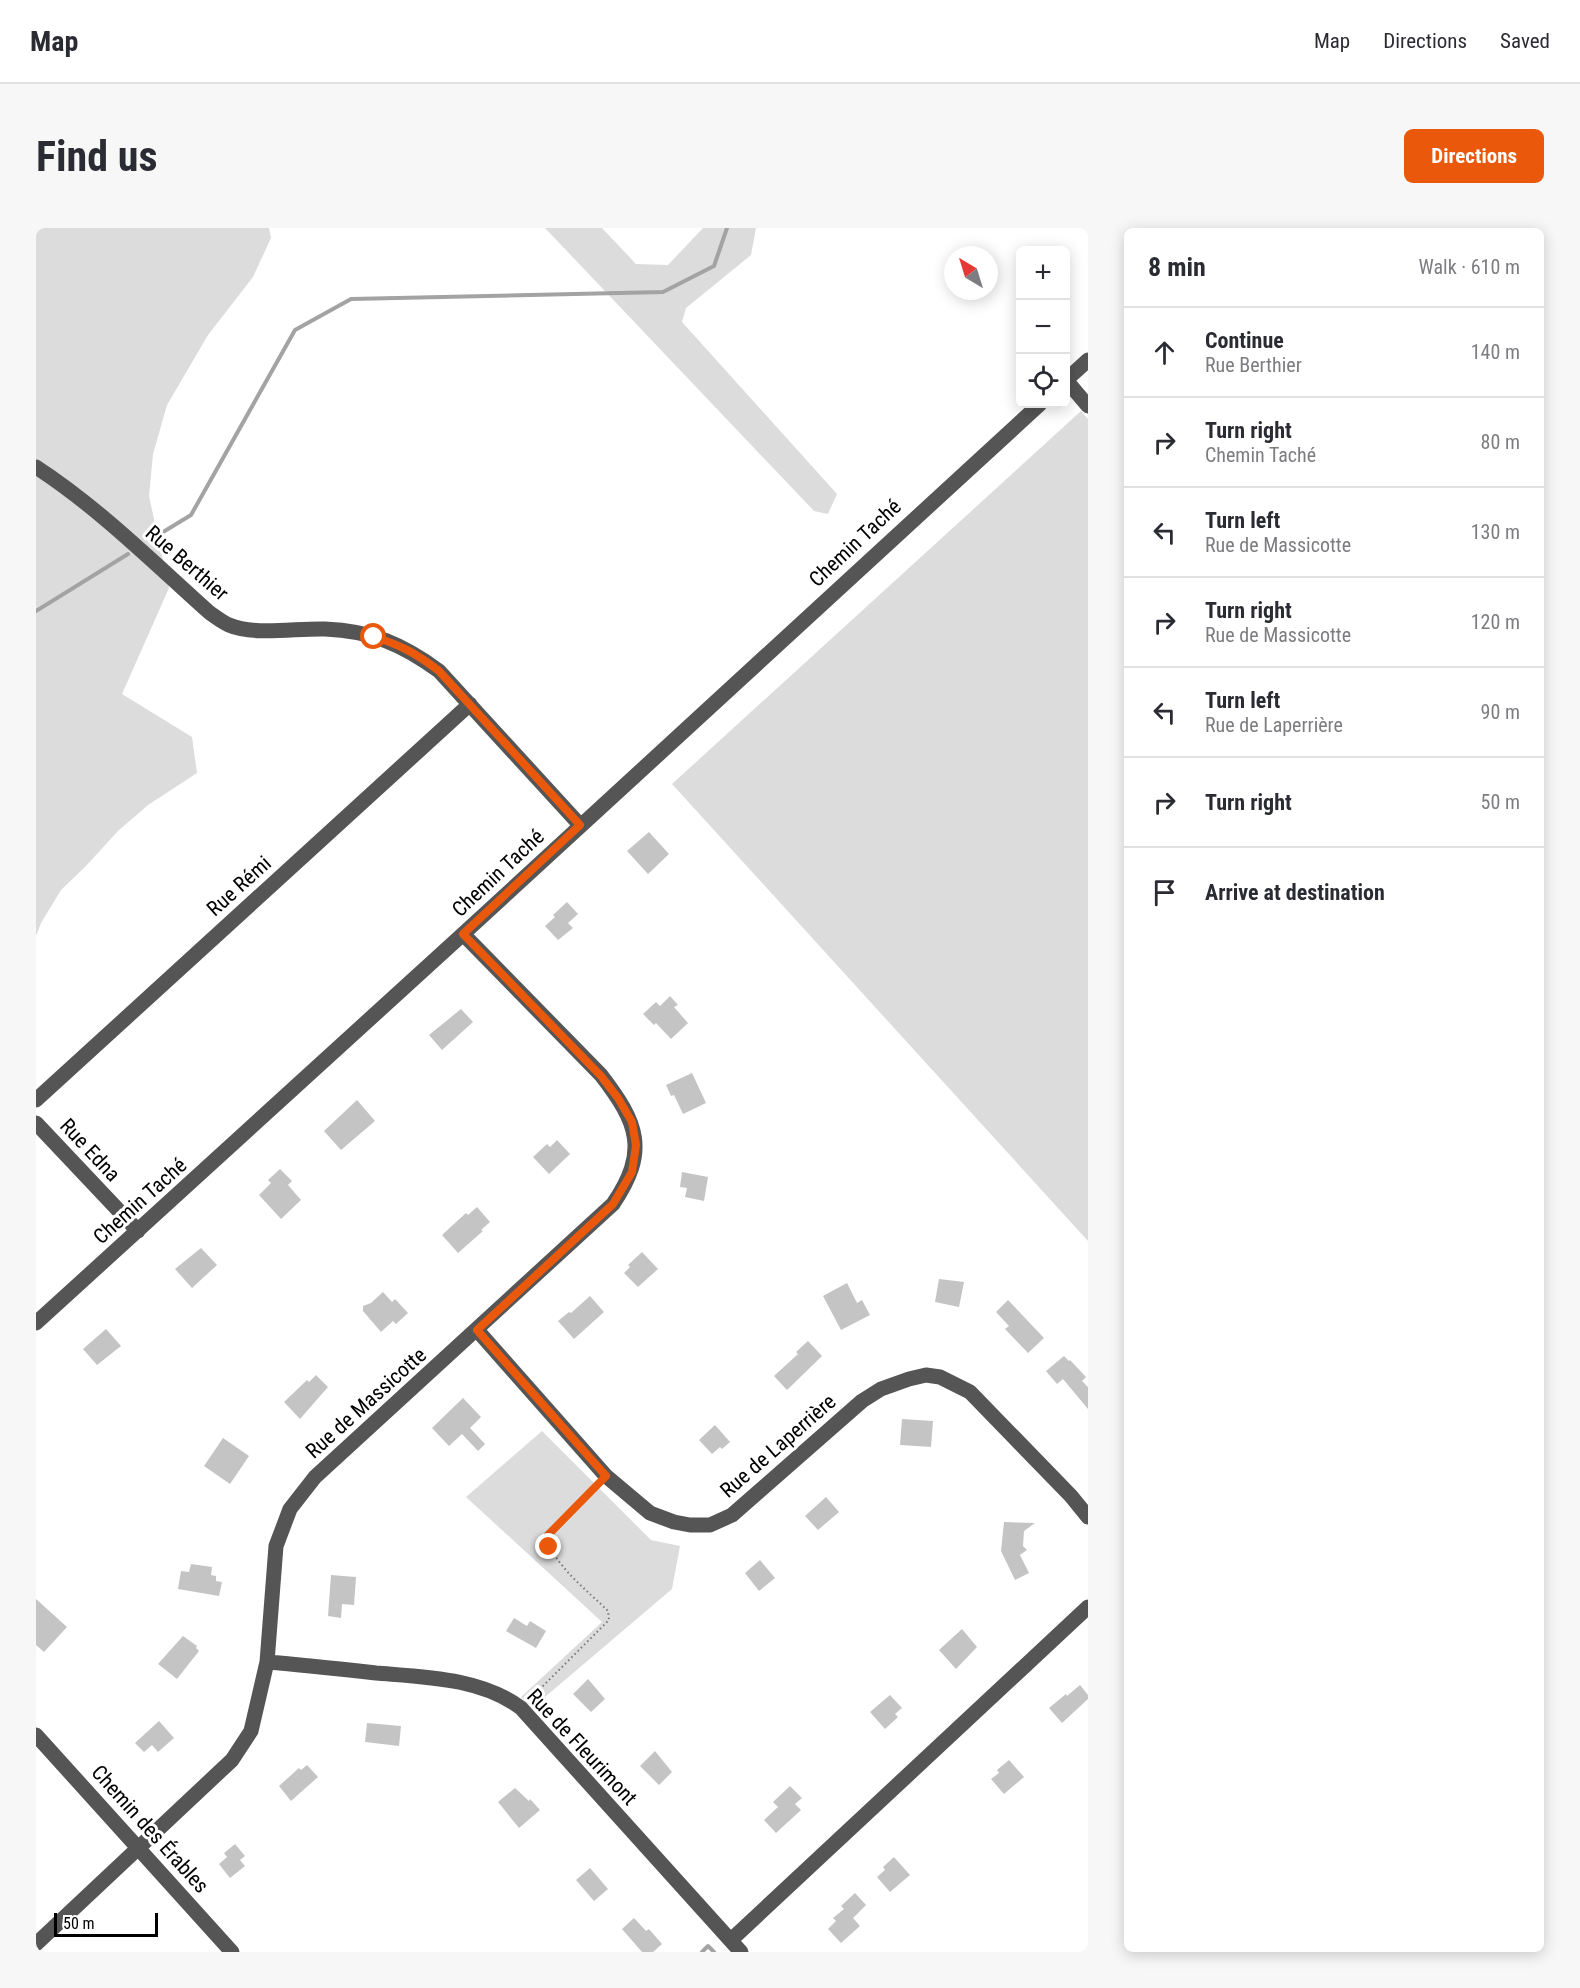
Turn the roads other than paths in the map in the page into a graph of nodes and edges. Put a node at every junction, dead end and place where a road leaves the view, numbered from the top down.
1 (1088, 360) edge
2 (1070, 376) edge
3 (1070, 385) edge
4 (1088, 406) edge
5 (1036, 408) edge
6 (36, 467) edge
7 (470, 704) junction
8 (580, 825) junction
9 (463, 934) junction
10 (36, 1100) edge
11 (36, 1123) edge
12 (138, 1231) junction
13 (36, 1323) edge
14 (477, 1330) junction
15 (1088, 1517) edge
16 (1088, 1607) edge
17 (267, 1662) junction
18 (36, 1735) edge
19 (139, 1849) junction
20 (731, 1940) junction
21 (36, 1944) edge
22 (232, 1952) edge
23 (741, 1952) edge

1 - 2 street
3 - 4 street
5 - 8 street, Chemin Taché
6 - 7 street, Rue Berthier
7 - 8 street, Rue Berthier
7 - 10 street, Rue Rémi
8 - 9 street, Chemin Taché
9 - 12 street, Chemin Taché
9 - 14 street, Rue de Massicotte
11 - 12 street, Rue Edna
12 - 13 street, Chemin Taché
14 - 15 street, Rue de Laperrière
14 - 17 street, Rue de Massicotte
16 - 20 street
17 - 19 street, Rue de Massicotte
17 - 20 street, Rue de Fleurimont
18 - 19 street, Chemin des Érables
19 - 21 street, Rue de Massicotte
19 - 22 street, Chemin des Érables
20 - 23 street, Rue de Fleurimont

